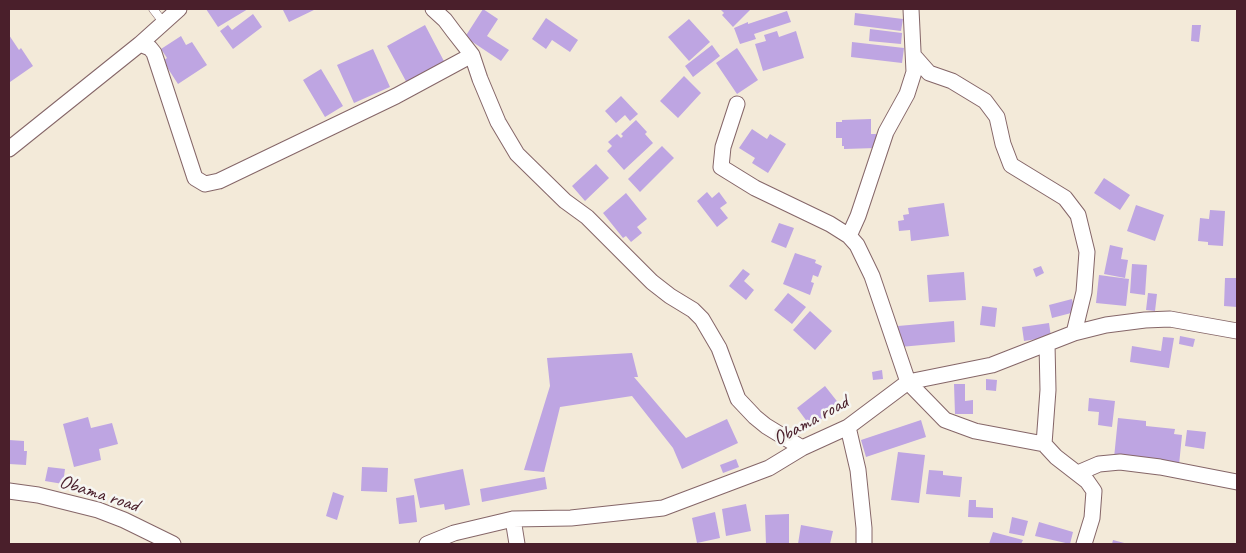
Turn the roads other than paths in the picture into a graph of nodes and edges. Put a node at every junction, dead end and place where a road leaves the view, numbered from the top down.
1 (153, 9) edge
2 (179, 9) edge
3 (433, 9) edge
4 (911, 9) edge
5 (163, 22) junction
6 (140, 44) junction
7 (472, 55) junction
8 (914, 56) junction
9 (737, 104) dead end
10 (9, 149) edge
11 (849, 236) junction
12 (1237, 331) edge
13 (1074, 333) junction
14 (1047, 344) junction
15 (908, 382) junction
16 (848, 427) junction
17 (1044, 444) junction
18 (802, 448) junction
19 (1078, 473) junction
20 (1237, 482) edge
21 (9, 492) edge
22 (512, 519) junction
23 (173, 544) edge
24 (427, 544) edge
25 (517, 544) edge
26 (864, 544) edge
27 (1084, 544) edge

1 - 5 lane
2 - 5 street
3 - 7 street
4 - 8 street
5 - 6 street
6 - 7 street
6 - 10 street
7 - 18 street
8 - 11 street
8 - 13 street
9 - 11 street
11 - 15 street
12 - 13 street, Obama road
13 - 14 street, Obama road
14 - 15 street, Obama road
14 - 17 street
15 - 16 street, Obama road
15 - 17 street
16 - 18 street, Obama road
16 - 26 street
17 - 19 street
18 - 22 street, Obama road
19 - 20 street
19 - 27 street
21 - 23 street, Obama road
22 - 24 street, Obama road
22 - 25 street

